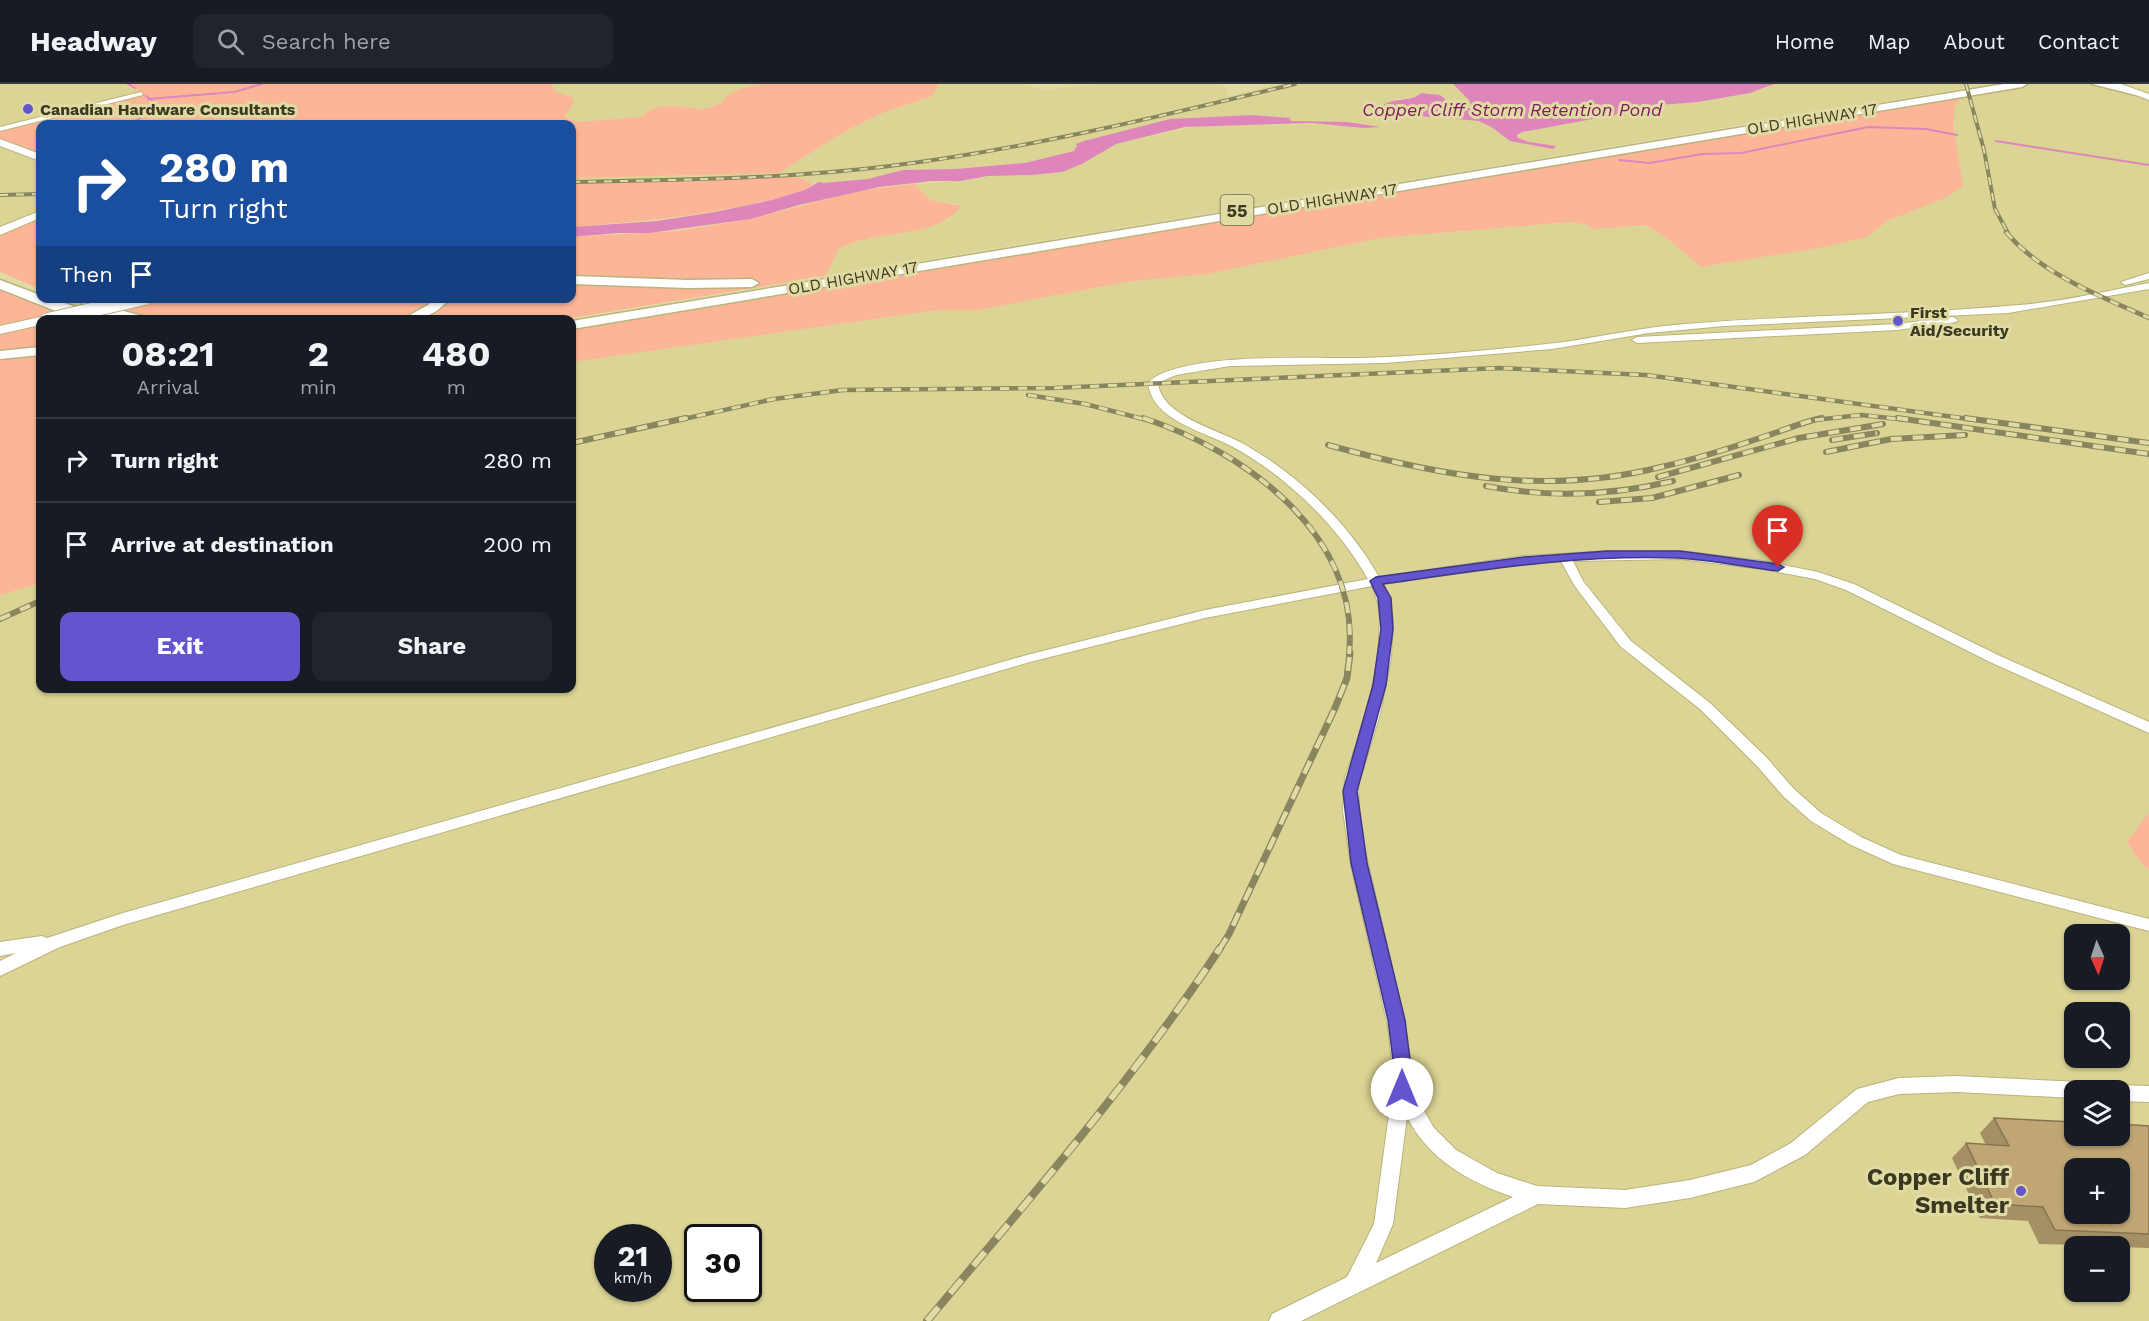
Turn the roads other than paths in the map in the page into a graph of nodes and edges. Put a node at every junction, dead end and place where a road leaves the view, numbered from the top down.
1 (2022, 84) edge
2 (2032, 84) edge
3 (2097, 84) edge
4 (2112, 84) edge
5 (2121, 84) edge
6 (1995, 86) edge
7 (2136, 92) junction
8 (141, 94) dead end
9 (2149, 97) edge
10 (36, 120) edge
11 (36, 120) edge
12 (0, 129) edge
13 (0, 142) edge
14 (36, 156) edge
15 (36, 216) edge
16 (0, 231) edge
17 (0, 273) edge
18 (2149, 276) edge
19 (821, 278) junction
20 (576, 279) edge
21 (0, 284) edge
22 (2149, 286) edge
23 (36, 288) edge
24 (2115, 292) junction
25 (36, 298) edge
26 (48, 303) edge
27 (81, 303) edge
28 (122, 303) edge
29 (438, 303) edge
30 (70, 315) edge
31 (85, 315) edge
32 (124, 315) edge
33 (418, 315) edge
34 (576, 319) edge
35 (36, 322) edge
36 (576, 324) edge
37 (6, 329) edge
38 (36, 351) edge
39 (0, 355) edge
40 (1565, 557) junction
41 (1376, 581) junction
42 (2149, 728) edge
43 (2149, 925) edge
44 (54, 942) junction
45 (0, 949) edge
46 (0, 969) edge
47 (1402, 1089) junction
48 (2064, 1089) edge
49 (2130, 1093) edge
50 (2149, 1094) edge
51 (1537, 1195) junction
52 (1355, 1282) junction
53 (1279, 1321) edge

1 - 6 main road, OLD HIGHWAY 17 / 55
2 - 6 main road
3 - 7 main road
4 - 7 street
5 - 7 main road
6 - 19 main road, OLD HIGHWAY 17 / 55
6 - 36 main road, OLD HIGHWAY 17 / 55
7 - 9 street
8 - 11 street
10 - 12 street
13 - 14 street
15 - 16 street
17 - 23 main road
18 - 24 street
19 - 20 main road
19 - 34 main road, OLD HIGHWAY 17 / 55
21 - 25 main road
22 - 24 street
24 - 41 street
26 - 31 main road
27 - 32 main road
28 - 30 street, bridge
29 - 33 main road
35 - 37 street
38 - 39 main road
40 - 41 street
40 - 42 street
40 - 43 street
41 - 44 street
41 - 47 street
44 - 45 street
44 - 46 street
47 - 51 street
47 - 52 street
48 - 51 street
49 - 50 street
51 - 52 street
52 - 53 street

